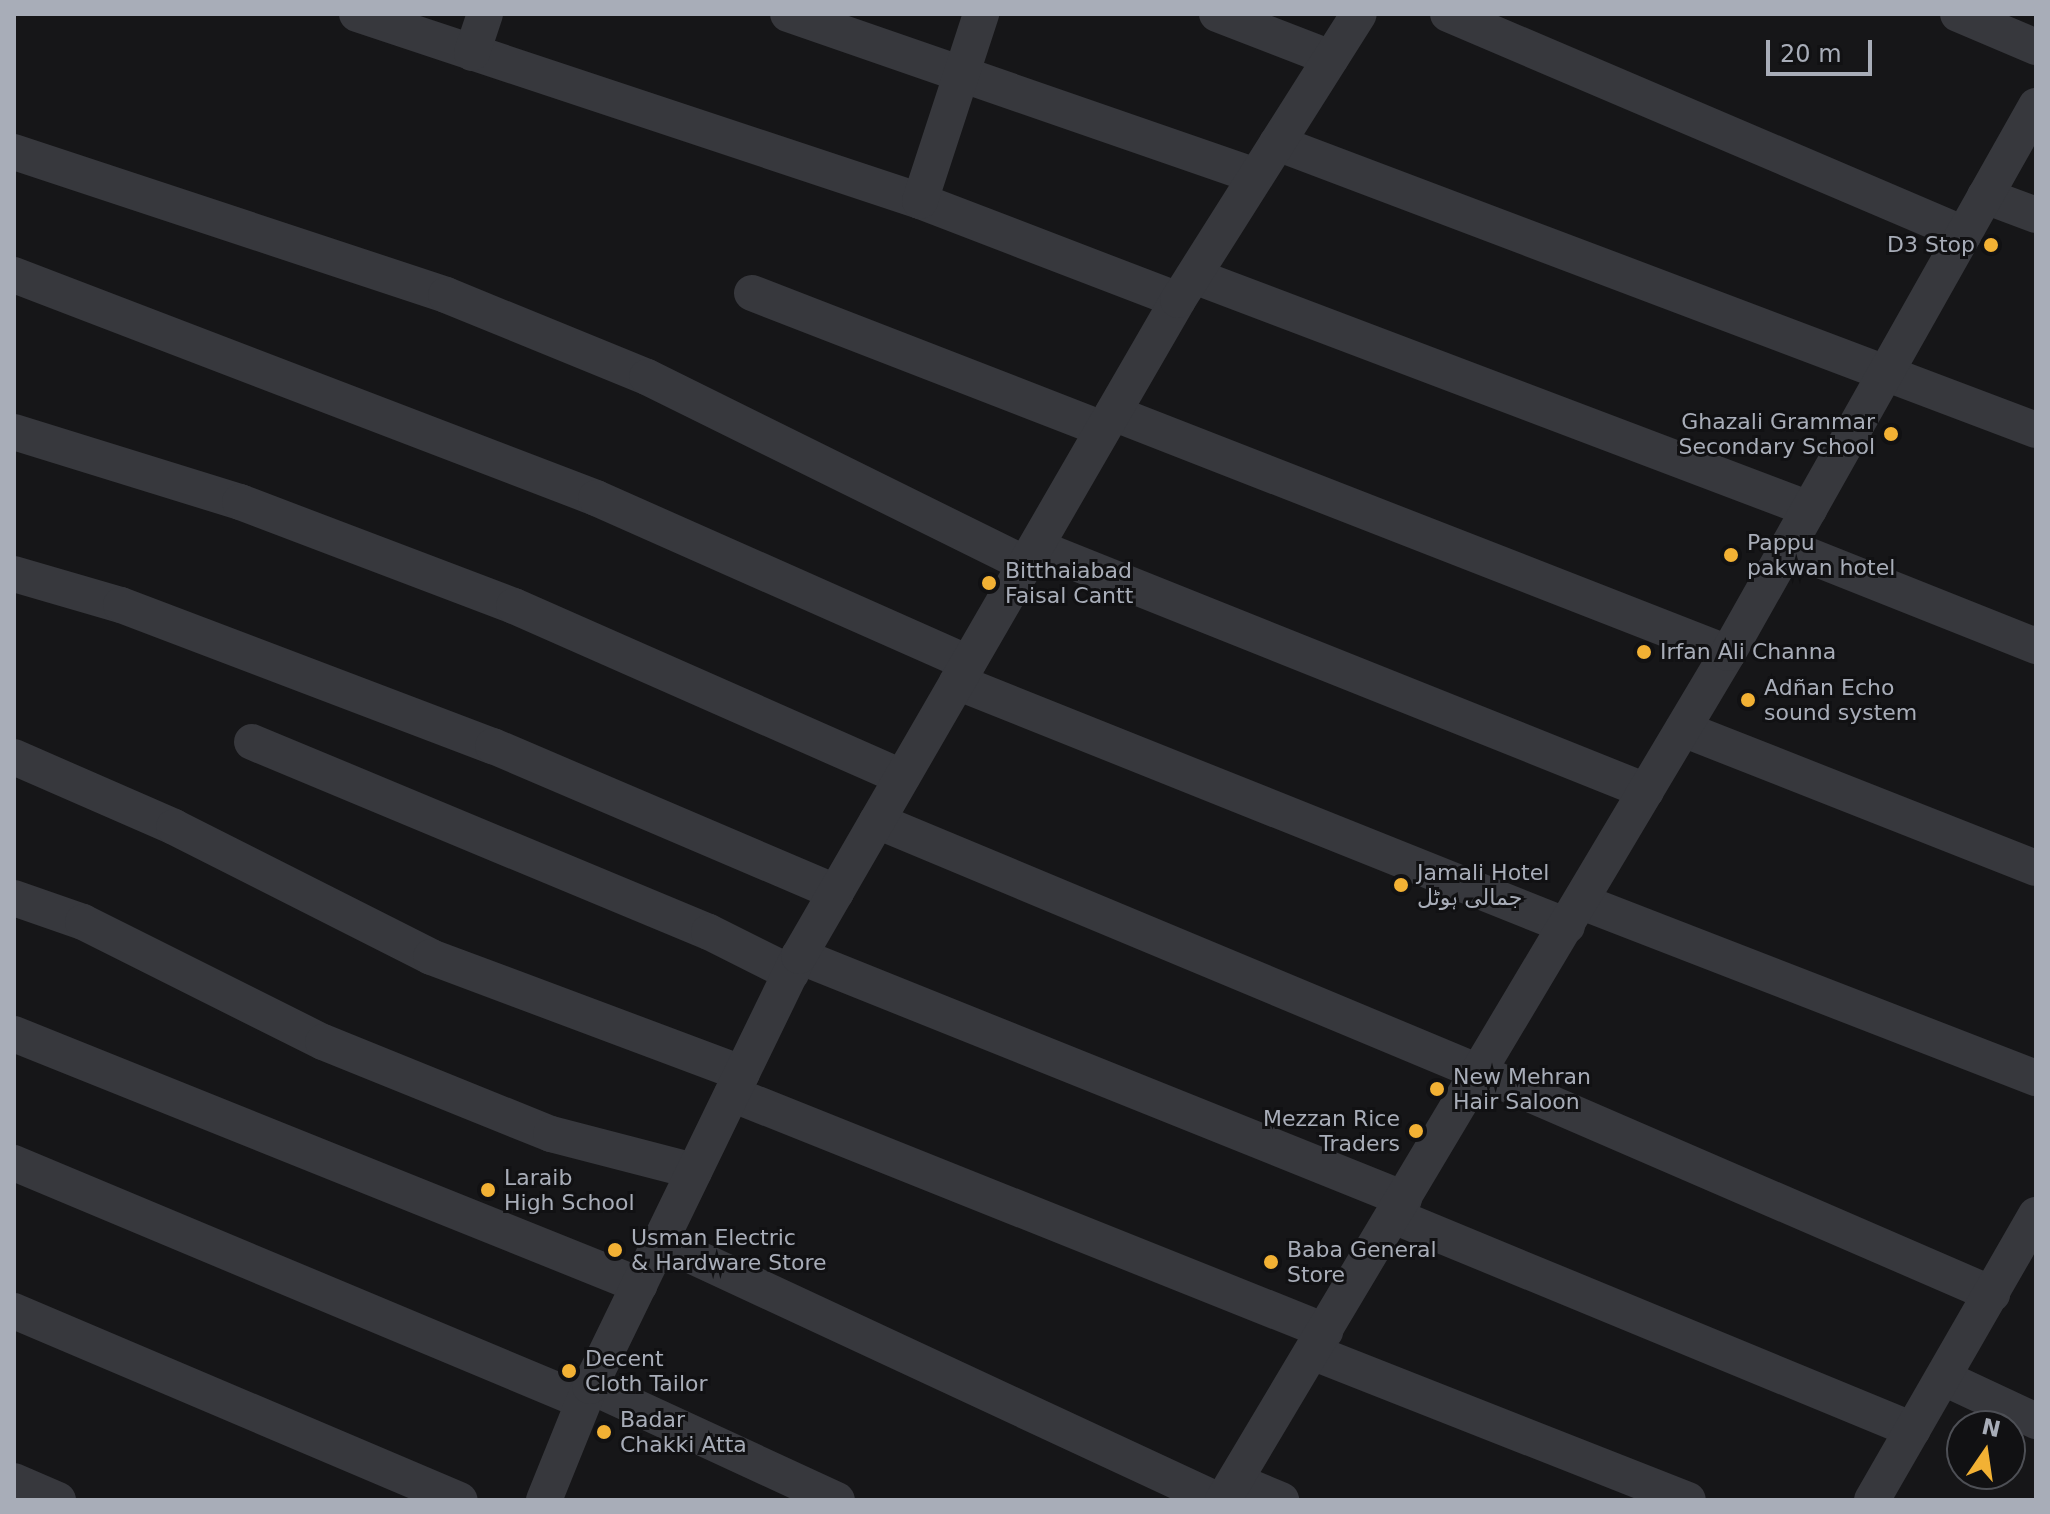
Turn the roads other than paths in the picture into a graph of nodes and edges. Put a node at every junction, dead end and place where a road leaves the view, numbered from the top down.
1 (357, 14) edge
2 (485, 14) edge
3 (788, 14) edge
4 (981, 14) edge
5 (1217, 14) edge
6 (1359, 14) edge
7 (1448, 14) edge
8 (1958, 14) edge
9 (2036, 47) edge
10 (472, 53) junction
11 (1331, 58) junction
12 (960, 73) junction
13 (2036, 106) edge
14 (1277, 143) junction
15 (14, 152) edge
16 (1256, 176) junction
17 (1985, 196) junction
18 (920, 201) junction
19 (2036, 215) edge
20 (1964, 234) junction
21 (14, 275) edge
22 (1186, 288) junction
23 (752, 293) dead end
24 (1886, 372) junction
25 (1108, 421) junction
26 (2036, 430) edge
27 (14, 432) edge
28 (1809, 509) junction
29 (1787, 547) junction
30 (1031, 555) junction
31 (14, 574) edge
32 (2036, 646) edge
33 (1728, 653) junction
34 (963, 672) junction
35 (1683, 729) junction
36 (252, 742) dead end
37 (14, 757) edge
38 (902, 777) junction
39 (1646, 791) junction
40 (877, 821) junction
41 (2036, 868) edge
42 (836, 892) junction
43 (14, 898) edge
44 (1574, 914) junction
45 (795, 965) junction
46 (14, 1034) edge
47 (1481, 1073) junction
48 (2036, 1078) edge
49 (737, 1084) junction
50 (14, 1163) edge
51 (694, 1171) junction
52 (1399, 1208) junction
53 (2036, 1215) edge
54 (660, 1241) junction
55 (639, 1285) junction
56 (1992, 1294) junction
57 (14, 1311) edge
58 (1318, 1342) junction
59 (1944, 1378) junction
60 (586, 1393) junction
61 (2036, 1421) edge
62 (1913, 1430) junction
63 (14, 1481) edge
64 (1225, 1494) edge
65 (58, 1500) edge
66 (460, 1500) edge
67 (544, 1500) edge
68 (837, 1500) edge
69 (1281, 1500) edge
70 (1688, 1500) edge
71 (1872, 1500) edge

1 - 10 street
2 - 10 street
3 - 12 street
4 - 12 street
5 - 11 street
6 - 11 street
7 - 20 street
8 - 9 street
10 - 18 street
11 - 14 street
12 - 16 street
12 - 18 street
13 - 17 street
14 - 16 street
14 - 24 street
15 - 30 street
16 - 22 street
17 - 19 street
17 - 20 street
18 - 22 street
20 - 24 street
21 - 34 street
22 - 25 street
22 - 28 street
23 - 25 street
24 - 26 street
24 - 28 street
25 - 30 street
25 - 33 street
27 - 38 street
28 - 29 street
29 - 32 street
29 - 33 street
30 - 34 street
30 - 39 street
31 - 42 street
33 - 35 street
34 - 38 street
34 - 44 street
35 - 39 street
35 - 41 street
36 - 45 street
37 - 49 street
38 - 40 street
39 - 44 street
40 - 42 street
40 - 47 street
42 - 45 street
43 - 51 street
44 - 47 street
44 - 48 street
45 - 49 street
45 - 52 street
46 - 55 street
47 - 52 street
47 - 56 street
49 - 51 street
49 - 58 street
50 - 60 street
51 - 54 street
52 - 58 street
52 - 62 street
53 - 56 street
54 - 55 street
54 - 64 street
55 - 60 street
56 - 59 street
57 - 66 street
58 - 64 street
58 - 70 street
59 - 61 street
59 - 62 street
60 - 67 street
60 - 68 street
62 - 71 street
63 - 65 street
64 - 69 street

